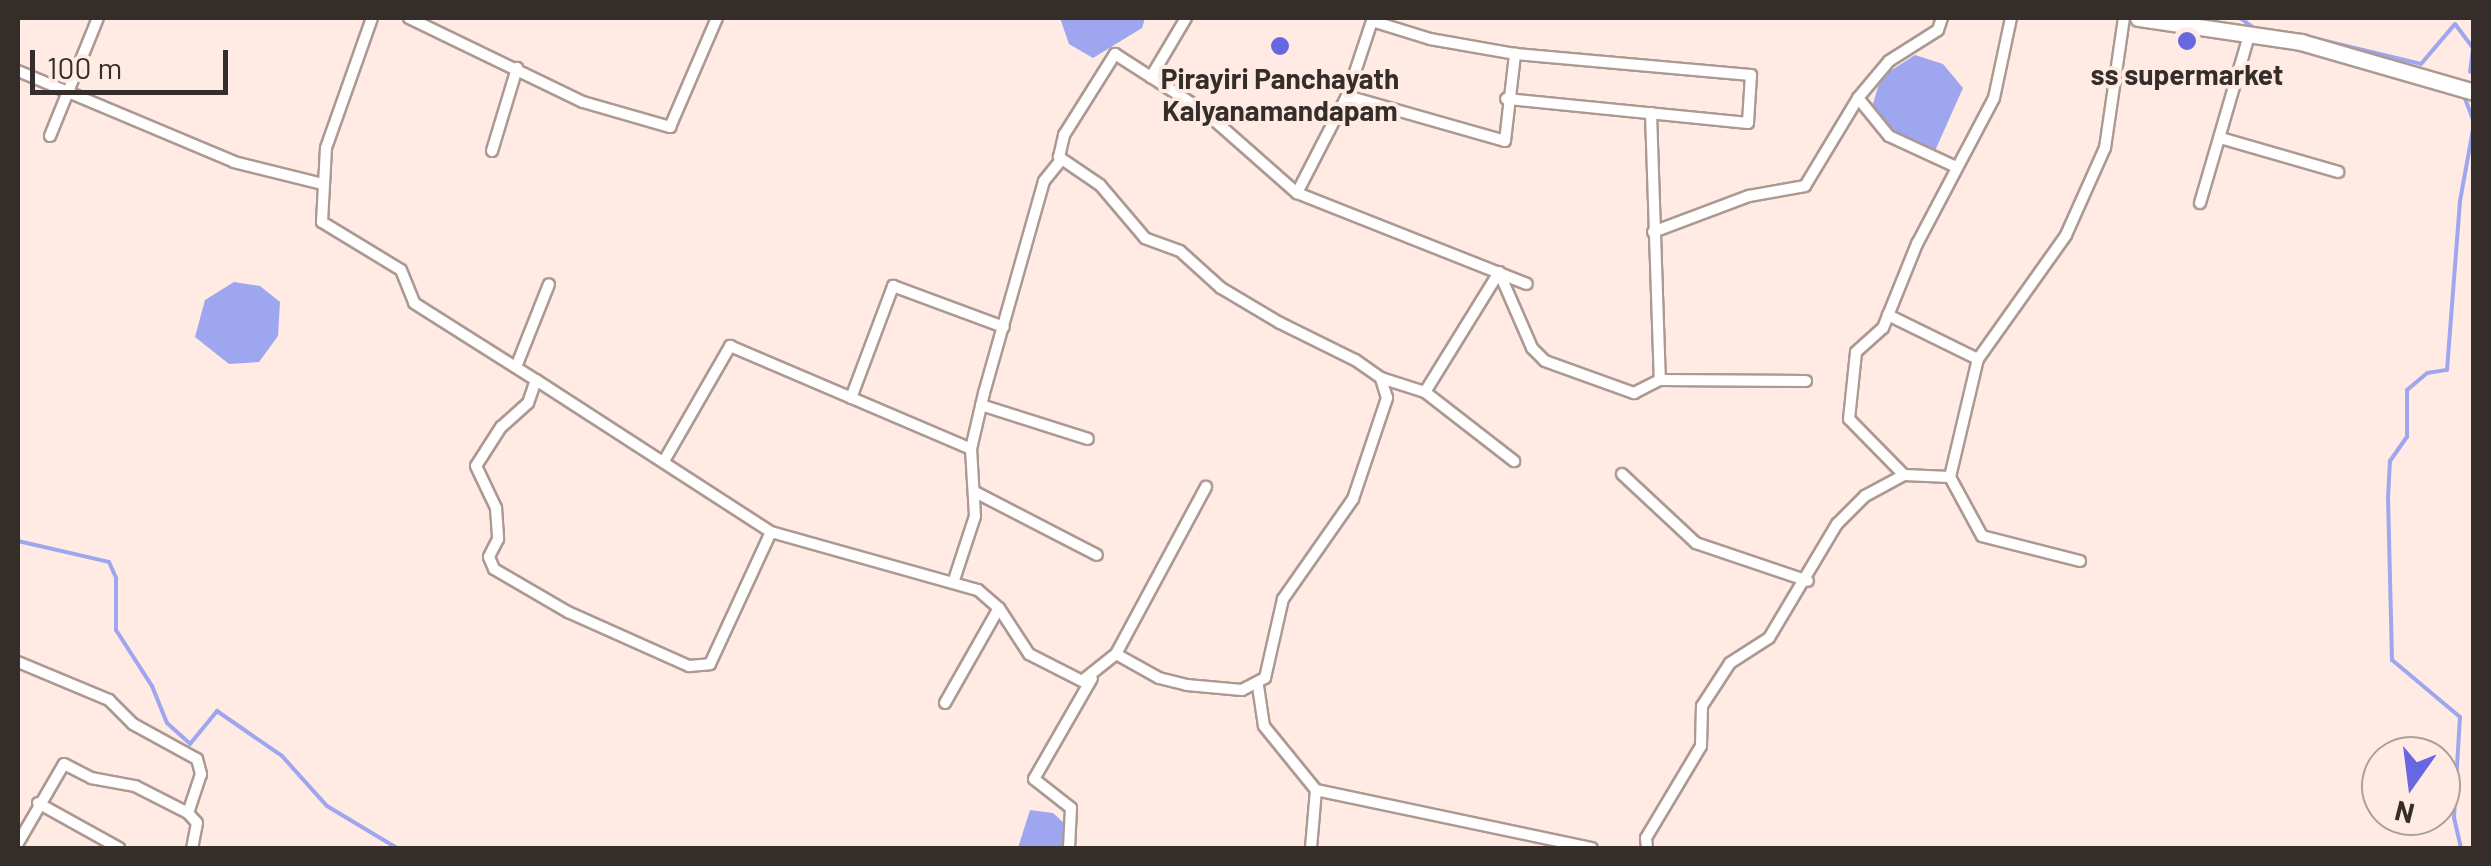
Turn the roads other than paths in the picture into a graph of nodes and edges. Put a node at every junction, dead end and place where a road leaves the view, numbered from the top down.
1 (98, 18) edge
2 (372, 18) edge
3 (410, 18) edge
4 (717, 18) edge
5 (1186, 18) edge
6 (1942, 18) edge
7 (2011, 18) edge
8 (2124, 18) edge
9 (2138, 18) edge
10 (1373, 19) edge
11 (2249, 35) junction
12 (1516, 54) junction
13 (517, 68) junction
14 (18, 71) edge
15 (1150, 77) junction
16 (2474, 92) edge
17 (64, 93) junction
18 (1347, 96) junction
19 (1506, 98) junction
20 (1858, 98) junction
21 (1650, 113) junction
22 (50, 136) dead end
23 (2224, 139) junction
24 (492, 150) dead end
25 (1062, 159) junction
26 (1956, 166) junction
27 (2338, 172) dead end
28 (322, 184) junction
29 (1297, 193) junction
30 (2200, 203) dead end
31 (1653, 232) junction
32 (1499, 272) junction
33 (550, 284) dead end
34 (1527, 284) dead end
35 (1888, 315) junction
36 (1004, 327) junction
37 (1978, 359) junction
38 (516, 366) junction
39 (1381, 378) junction
40 (536, 380) junction
41 (1660, 380) junction
42 (1806, 381) dead end
43 (1425, 392) junction
44 (851, 398) junction
45 (981, 405) junction
46 (1088, 438) dead end
47 (971, 449) junction
48 (664, 461) junction
49 (1514, 461) dead end
50 (1622, 474) dead end
51 (1904, 474) junction
52 (1950, 477) junction
53 (1206, 487) dead end
54 (975, 492) junction
55 (771, 532) junction
56 (1097, 556) dead end
57 (2080, 561) dead end
58 (954, 580) junction
59 (1808, 582) junction
60 (999, 608) junction
61 (1116, 654) junction
62 (18, 662) edge
63 (1092, 678) junction
64 (1258, 686) junction
65 (945, 703) dead end
66 (1316, 790) junction
67 (38, 804) junction
68 (188, 813) junction
69 (18, 843) edge
70 (120, 848) edge
71 (192, 848) edge
72 (1069, 848) edge
73 (1311, 848) edge
74 (1592, 848) edge
75 (1647, 848) edge

1 - 17 street
2 - 28 street
3 - 13 street
4 - 13 street
5 - 15 street
6 - 20 street
7 - 26 street
8 - 37 street
9 - 11 main road
10 - 12 street
10 - 18 street
11 - 16 main road
11 - 23 street
12 - 19 street
12 - 21 street
13 - 24 street
14 - 17 street
15 - 25 street
15 - 29 street
17 - 22 street
17 - 28 street
18 - 19 street
18 - 29 street
19 - 21 street
20 - 26 street
20 - 31 street
21 - 31 street
23 - 27 street
23 - 30 street
25 - 36 street
25 - 39 street
26 - 35 street
28 - 38 street
29 - 32 street
31 - 41 street
32 - 34 street
32 - 41 street
32 - 43 street
33 - 38 street
35 - 37 street
35 - 51 street
36 - 44 street
36 - 45 street
37 - 52 street
38 - 40 street
39 - 43 street
39 - 64 street
40 - 48 street
40 - 55 street
41 - 42 street
43 - 49 street
44 - 47 street
44 - 48 street
45 - 46 street
45 - 47 street
47 - 54 street
48 - 55 street
50 - 59 street
51 - 52 street
51 - 59 street
52 - 57 street
53 - 61 street
54 - 56 street
54 - 58 street
55 - 58 street
58 - 60 street
59 - 75 street
60 - 63 street
60 - 65 street
61 - 63 street
61 - 64 street
62 - 68 street
63 - 72 street
64 - 66 street
66 - 73 street
66 - 74 street
67 - 68 street
67 - 69 street
67 - 70 street
68 - 71 street

